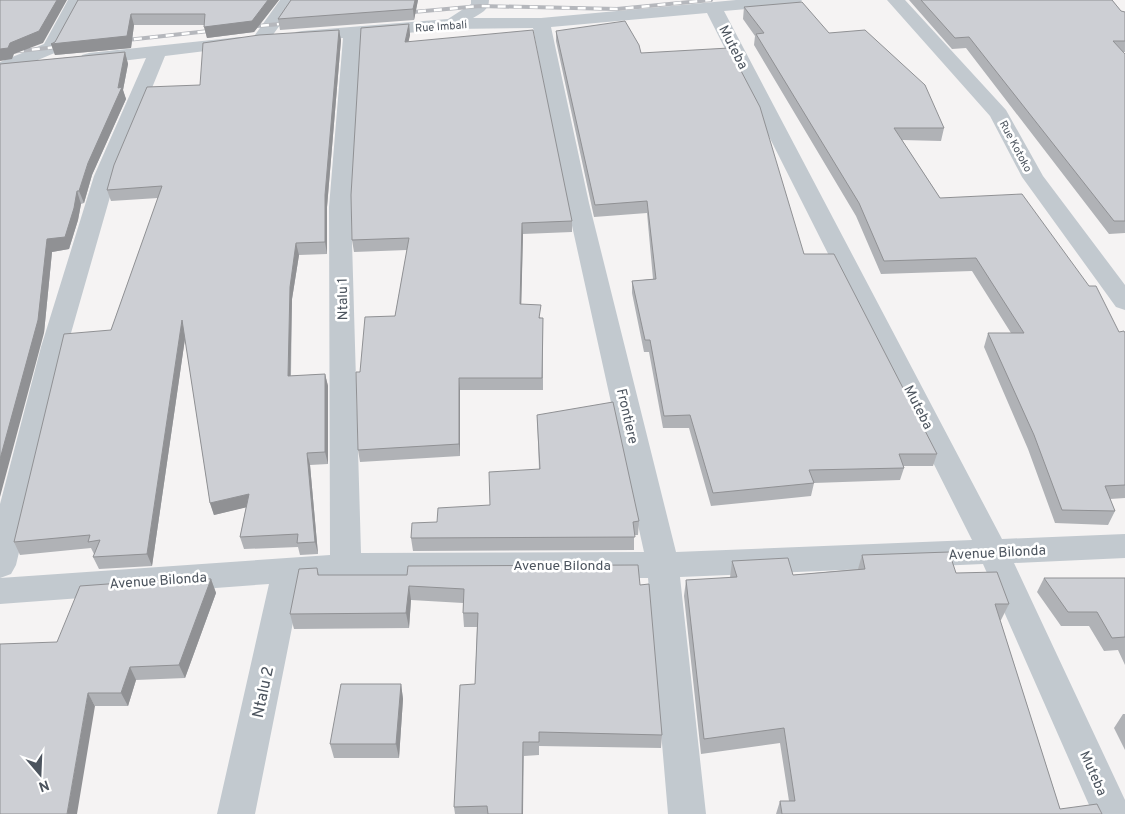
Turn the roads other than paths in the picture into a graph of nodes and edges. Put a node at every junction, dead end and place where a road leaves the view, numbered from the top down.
1 (77, 0) edge
2 (289, 0) edge
3 (480, 0) edge
4 (792, 0) edge
5 (896, 0) edge
6 (713, 7) junction
7 (541, 23) junction
8 (452, 24) junction
9 (352, 33) junction
10 (276, 38) junction
11 (157, 53) junction
12 (1, 68) edge
13 (1125, 302) edge
14 (1125, 546) edge
15 (994, 553) junction
16 (0, 565) edge
17 (663, 565) junction
18 (346, 566) junction
19 (288, 570) junction
20 (0, 591) edge
21 (236, 814) edge
22 (687, 814) edge
23 (1112, 814) edge

1 - 12 street
2 - 10 street
3 - 8 street
4 - 6 street, Rue Imbali
5 - 13 street, Rue Kotoko
6 - 7 street, Rue Imbali
6 - 15 street, Muteba
7 - 8 street, Rue Imbali
7 - 17 street, Frontiere
8 - 9 street, Rue Imbali
9 - 10 street, Rue Imbali
9 - 18 street, Ntalu 1
10 - 11 street, Rue Imbali
11 - 12 street, Rue Imbali
11 - 16 street
14 - 15 street, Avenue Bilonda
15 - 17 street, Avenue Bilonda
15 - 23 street, Muteba
17 - 18 street, Avenue Bilonda
17 - 22 street, Frontiere
18 - 19 street, Avenue Bilonda
19 - 20 street, Avenue Bilonda
19 - 21 street, Ntalu 2

